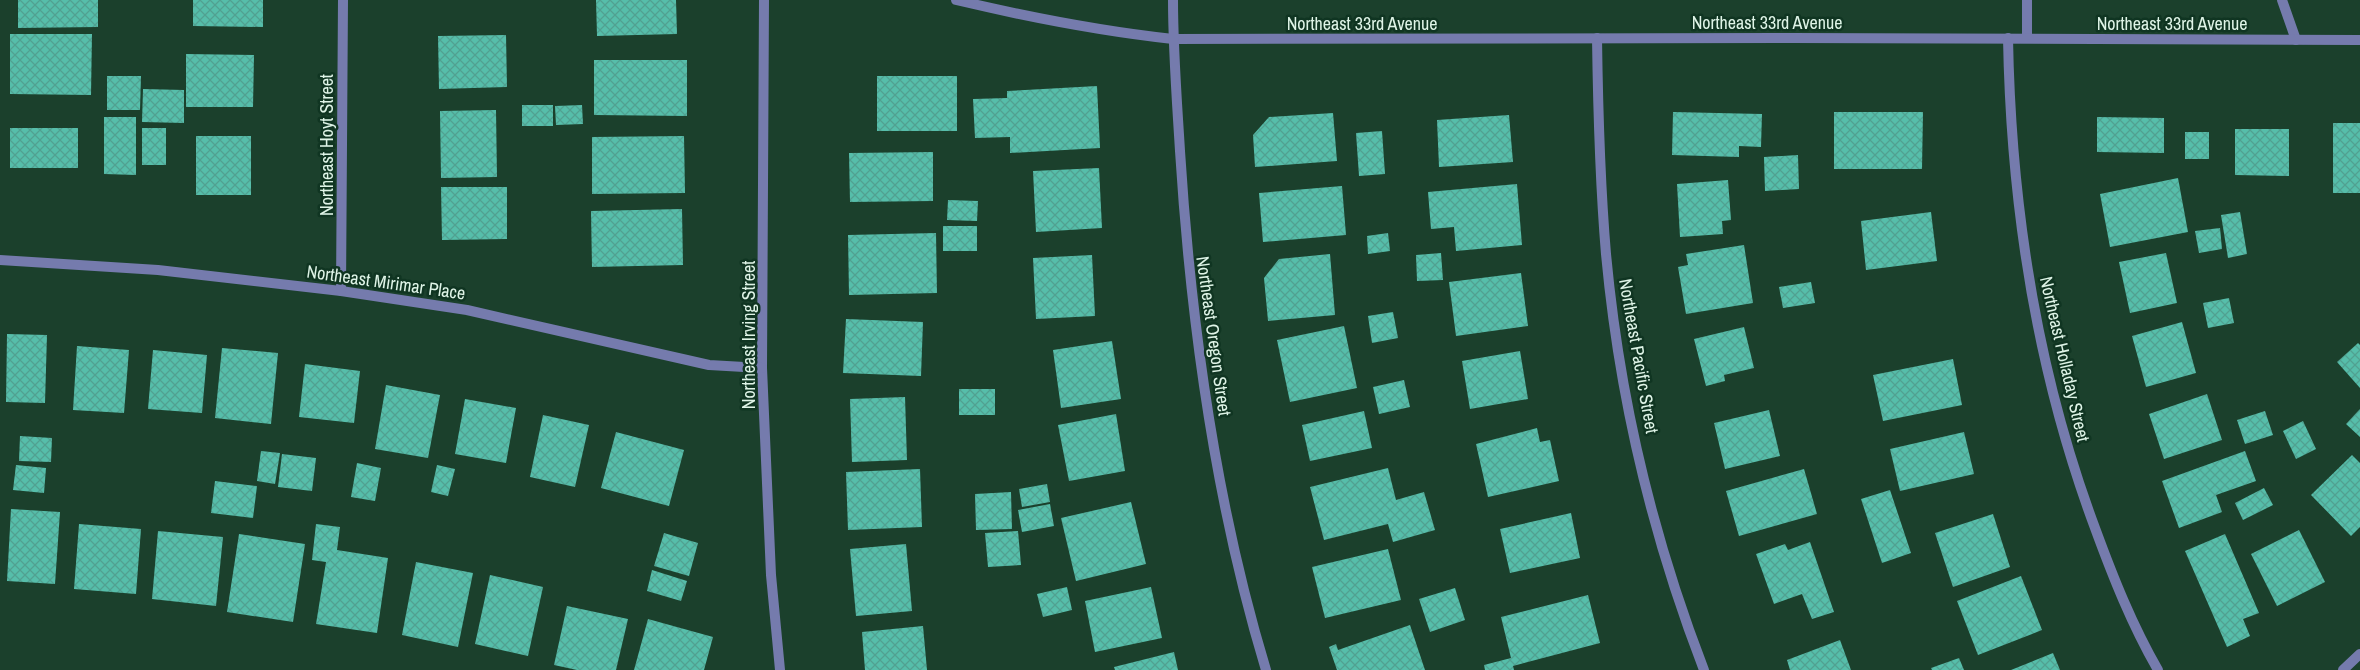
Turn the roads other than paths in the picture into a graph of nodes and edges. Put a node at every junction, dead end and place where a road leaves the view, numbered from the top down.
1 (343, 0) edge
2 (764, 0) edge
3 (956, 0) edge
4 (1173, 0) edge
5 (2027, 0) edge
6 (2282, 0) edge
7 (1597, 38) junction
8 (2008, 38) junction
9 (2027, 38) junction
10 (1173, 39) junction
11 (2296, 40) junction
12 (2360, 40) edge
13 (0, 260) edge
14 (341, 291) junction
15 (762, 368) junction
16 (2360, 654) edge
17 (780, 670) edge
18 (1266, 670) edge
19 (1704, 670) edge
20 (2158, 670) edge
21 (2343, 670) edge

1 - 14 street, Northeast Hoyt Street
2 - 15 street, Northeast Irving Street
3 - 10 street, Northeast 33rd Avenue
4 - 10 street, Northeast Oregon Street
5 - 9 street
6 - 11 street
7 - 8 street, Northeast 33rd Avenue
7 - 10 street, Northeast 33rd Avenue
7 - 19 street, Northeast Pacific Street
8 - 9 street, Northeast 33rd Avenue
8 - 20 street, Northeast Holladay Street
9 - 11 street, Northeast 33rd Avenue
10 - 18 street, Northeast Oregon Street
11 - 12 street, Northeast 33rd Avenue
13 - 14 street, Northeast Mirimar Place
14 - 15 street, Northeast Mirimar Place
15 - 17 street, Northeast Irving Street
16 - 21 street

